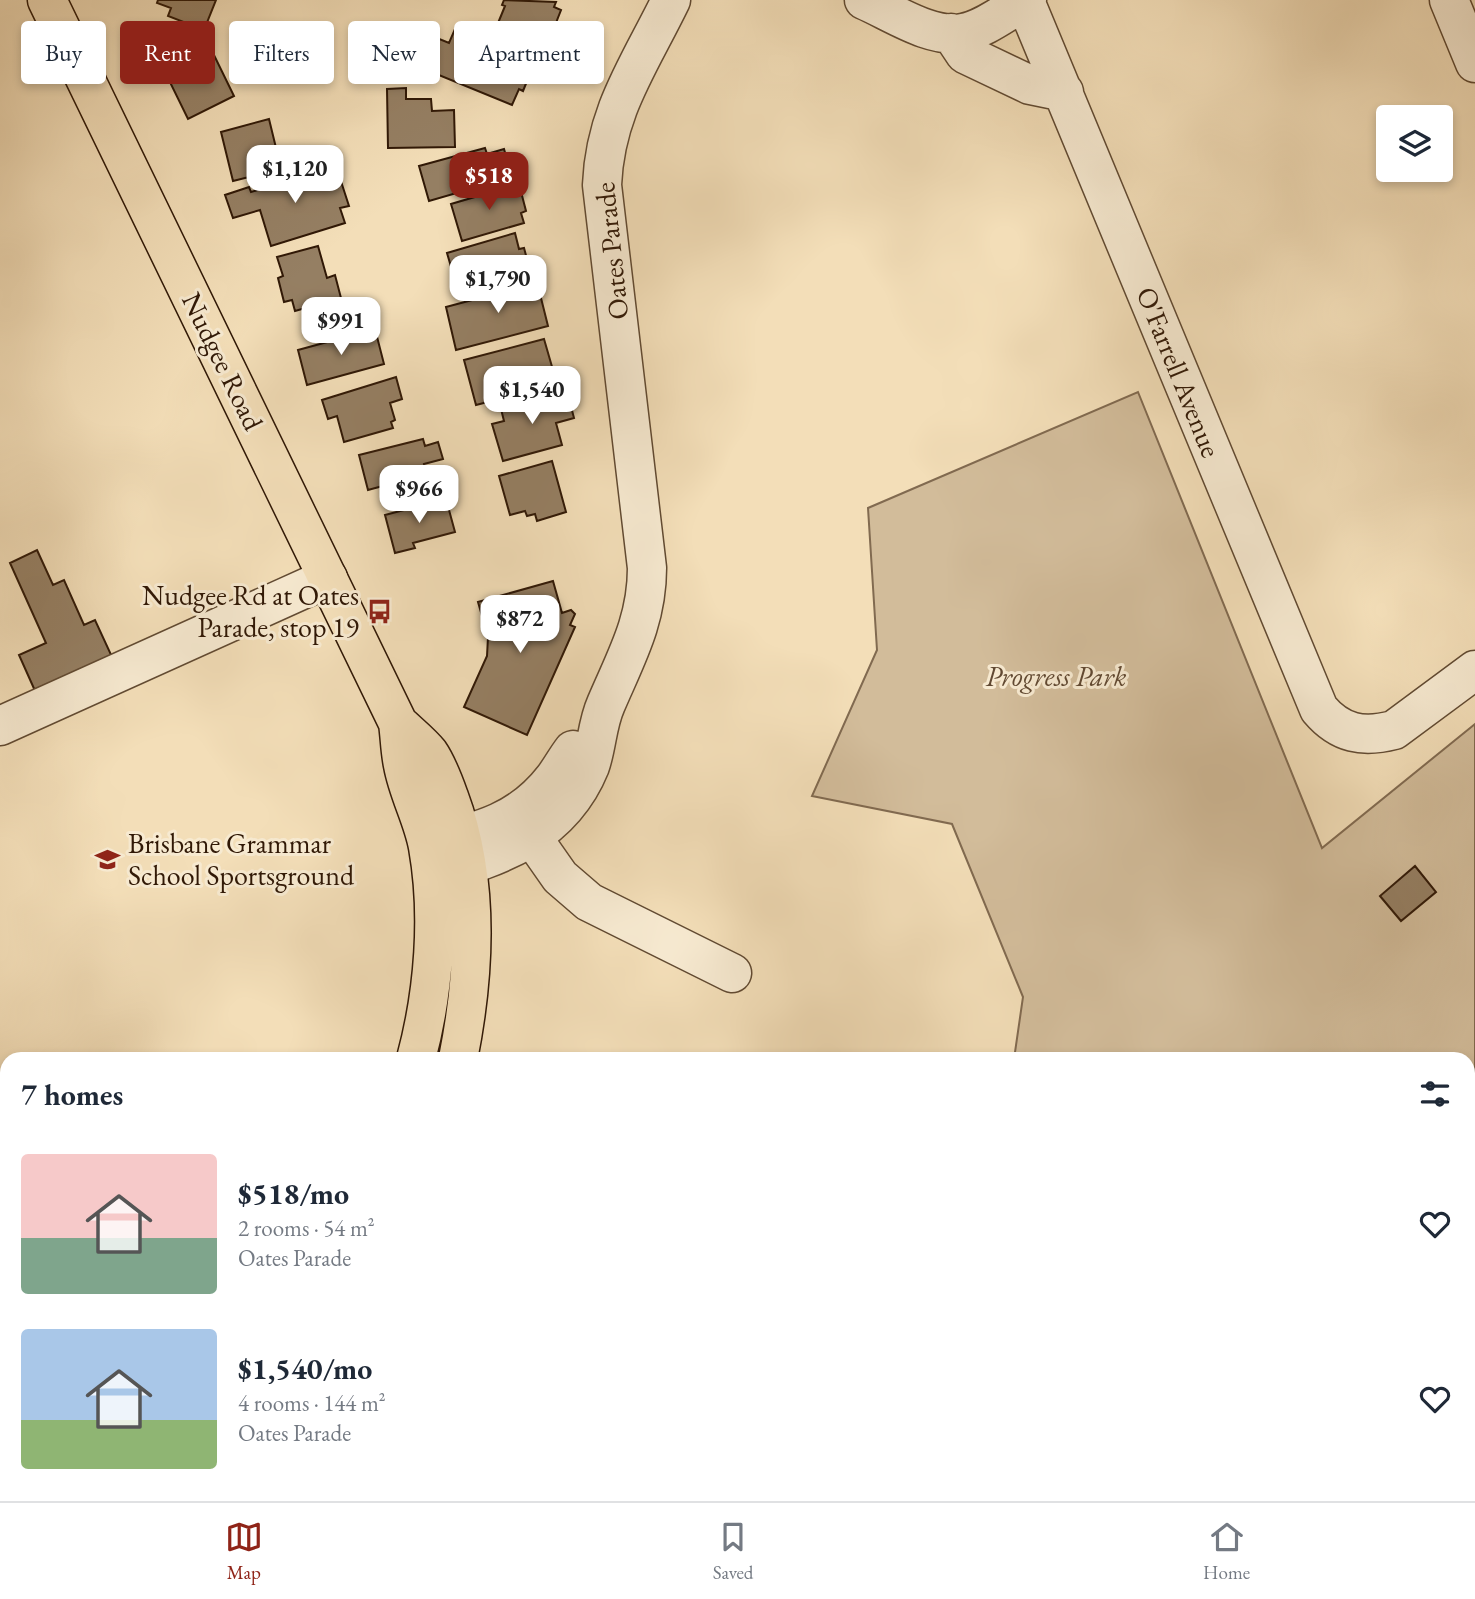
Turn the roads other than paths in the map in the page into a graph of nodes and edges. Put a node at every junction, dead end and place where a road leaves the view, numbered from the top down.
1 (47, 0) edge
2 (671, 0) edge
3 (864, 0) edge
4 (1026, 0) edge
5 (1449, 0) edge
6 (951, 33) junction
7 (1475, 63) edge
8 (1064, 92) junction
9 (328, 578) junction
10 (1475, 670) edge
11 (601, 716) junction
12 (0, 726) edge
13 (532, 837) junction
14 (447, 855) junction
15 (732, 973) dead end
16 (418, 1052) edge
17 (459, 1052) edge

1 - 9 main road, Nudgee Road
2 - 11 street, Oates Parade
3 - 6 street
4 - 6 street
4 - 8 street, O'Farrell Avenue
5 - 7 street
6 - 8 street
8 - 10 street, O'Farrell Avenue
9 - 12 street
9 - 14 main road, Nudgee Road
11 - 13 street, Oates Parade
11 - 14 street, Oates Parade
13 - 14 street, Oates Parade
13 - 15 street
14 - 16 main road, Nudgee Road
14 - 17 main road, Nudgee Road

